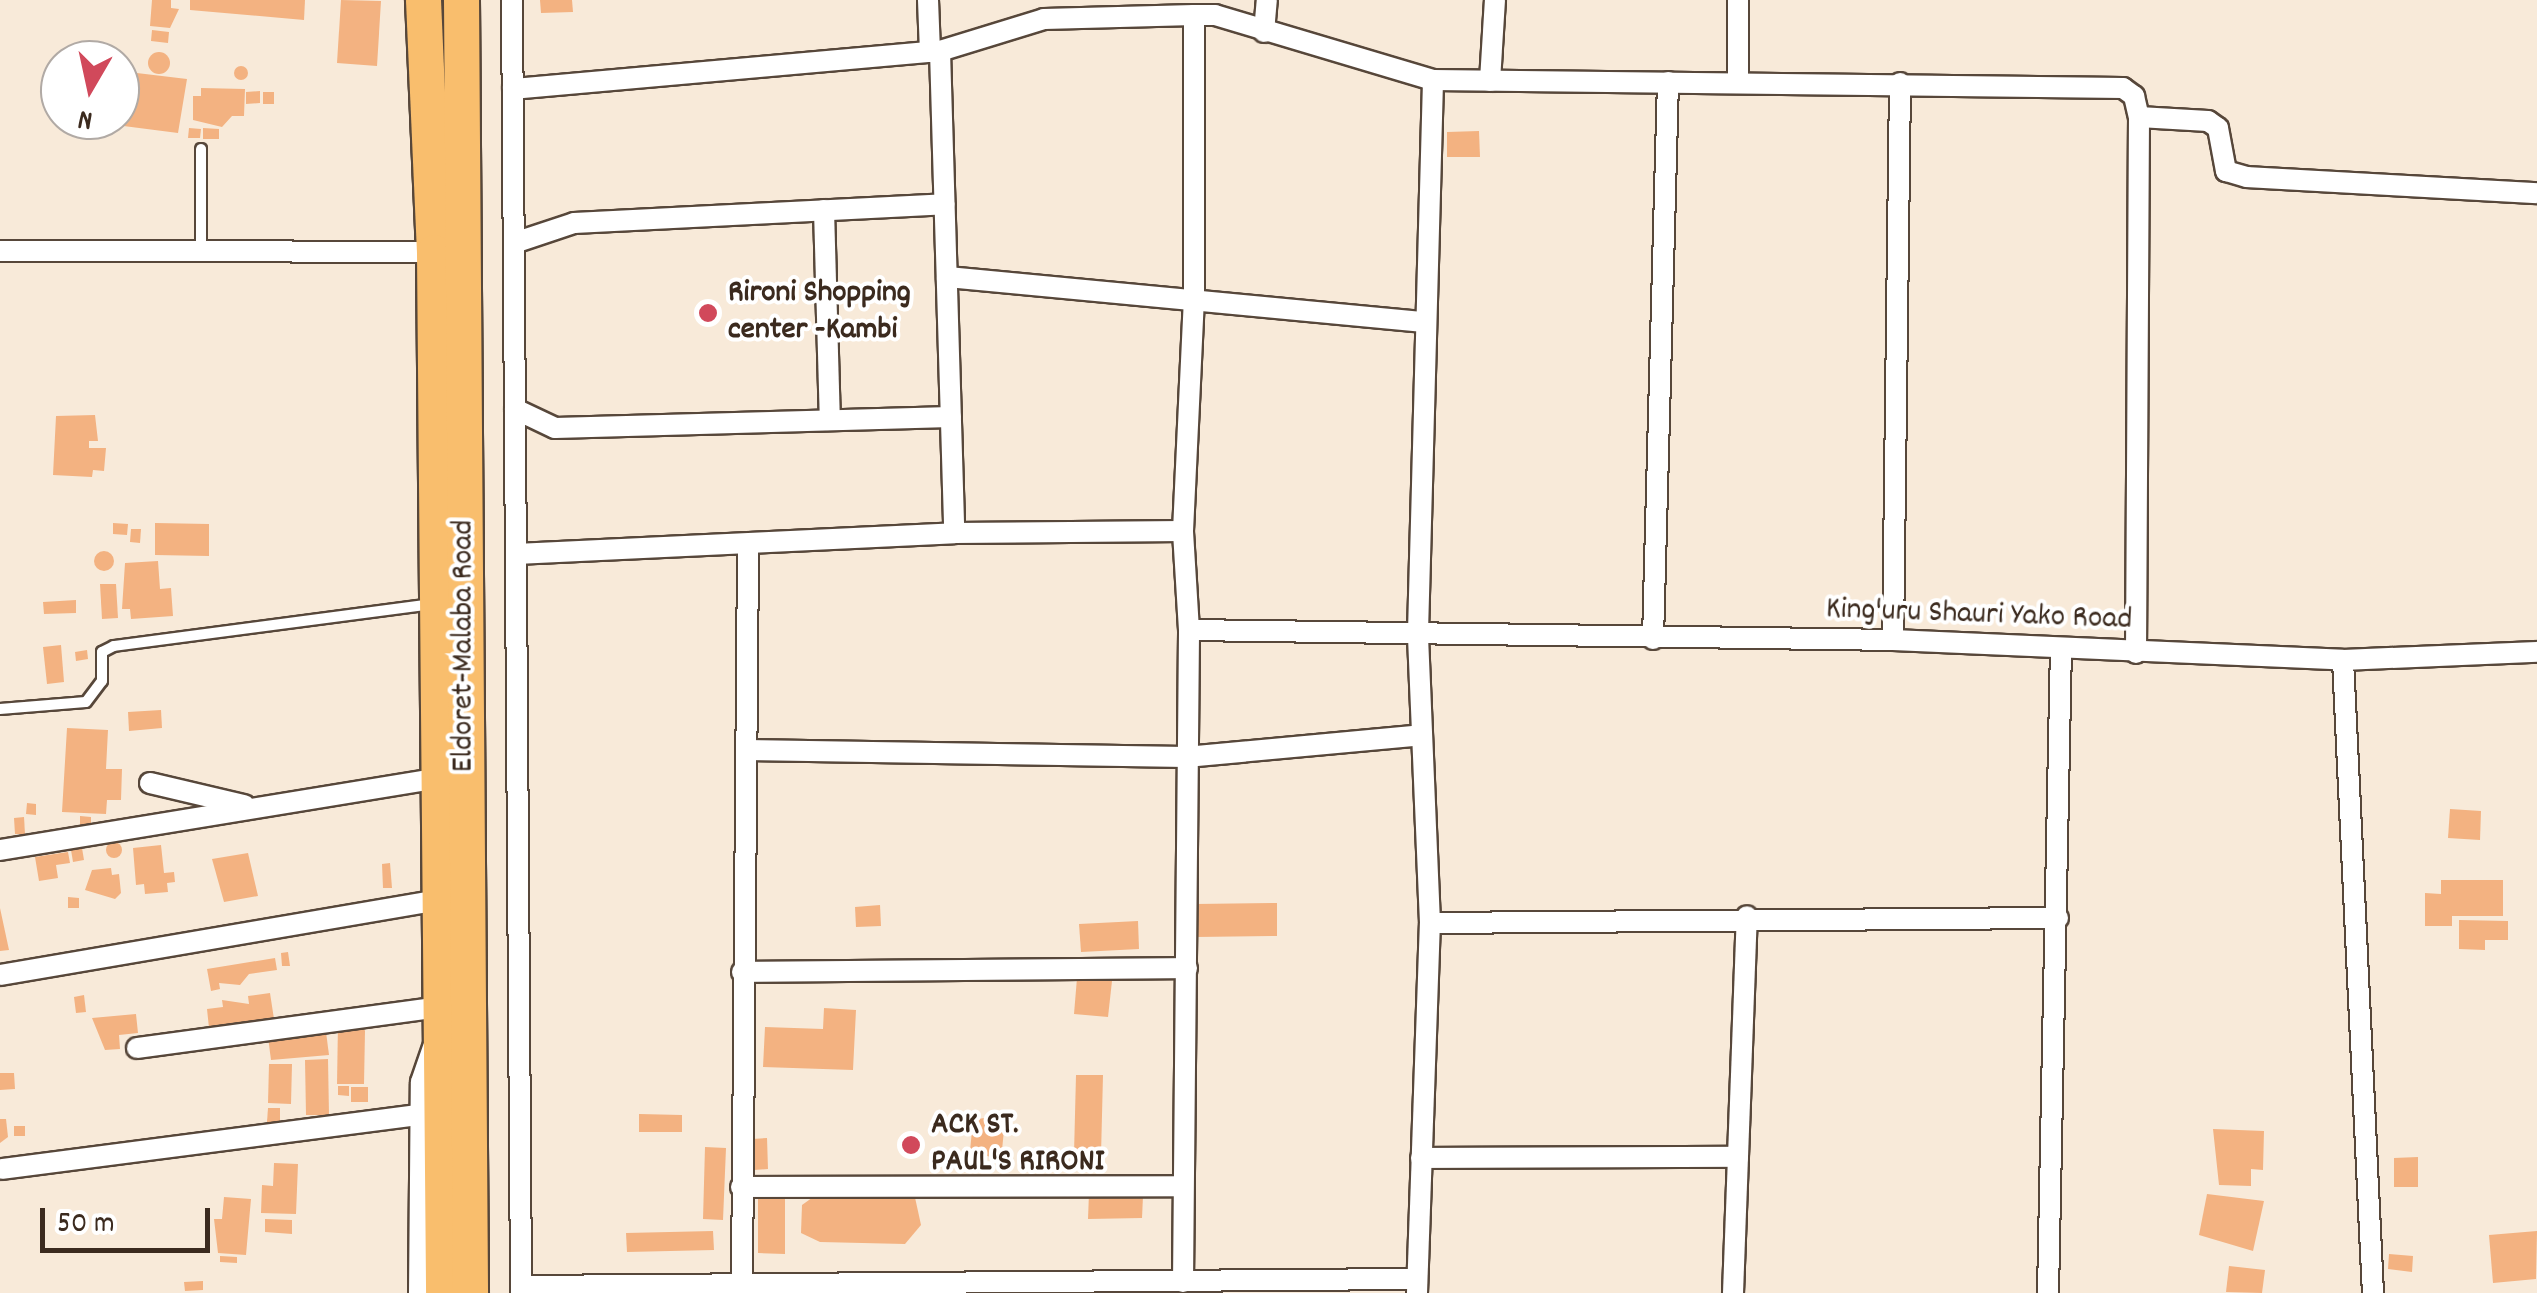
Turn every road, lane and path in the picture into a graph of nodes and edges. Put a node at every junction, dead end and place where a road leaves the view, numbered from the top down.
1 (423, 0) edge
2 (462, 0) edge
3 (512, 0) edge
4 (928, 0) edge
5 (1267, 0) edge
6 (1495, 0) edge
7 (1738, 0) edge
8 (1045, 9) edge
9 (1194, 14) junction
10 (1264, 32) junction
11 (935, 52) junction
12 (1432, 80) junction
13 (1490, 80) junction
14 (1668, 82) junction
15 (1738, 82) junction
16 (1900, 83) junction
17 (513, 89) junction
18 (2139, 117) junction
19 (201, 149) dead end
20 (2537, 193) edge
21 (945, 204) junction
22 (824, 210) junction
23 (514, 243) junction
24 (202, 249) junction
25 (0, 251) edge
26 (434, 252) junction
27 (947, 277) junction
28 (1194, 300) junction
29 (1424, 322) junction
30 (515, 409) junction
31 (951, 417) junction
32 (830, 420) junction
33 (1183, 531) junction
34 (954, 533) junction
35 (748, 544) junction
36 (516, 554) junction
37 (437, 604) junction
38 (1188, 630) junction
39 (1418, 632) junction
40 (1654, 638) junction
41 (1893, 640) junction
42 (2061, 648) junction
43 (2537, 652) edge
44 (2136, 653) junction
45 (2343, 660) junction
46 (0, 709) edge
47 (1421, 735) junction
48 (746, 750) junction
49 (1186, 757) junction
50 (438, 778) junction
51 (150, 783) dead end
52 (261, 808) junction
53 (0, 850) edge
54 (440, 900) junction
55 (1747, 916) junction
56 (2058, 918) junction
57 (1430, 923) junction
58 (1187, 968) junction
59 (742, 972) junction
60 (0, 976) edge
61 (440, 1021) junction
62 (138, 1048) dead end
63 (420, 1115) junction
64 (1738, 1156) junction
65 (1421, 1158) junction
66 (2, 1170) edge
67 (740, 1186) junction
68 (1183, 1186) junction
69 (742, 1281) junction
70 (1183, 1282) junction
71 (1417, 1286) edge
72 (521, 1290) edge
73 (419, 1293) edge
74 (443, 1293) edge
75 (470, 1293) edge
76 (1733, 1293) edge
77 (2048, 1293) edge
78 (2373, 1293) edge

1 - 26 highway, Eldoret-Malaba Road
2 - 75 highway, Eldoret-Malaba Road
3 - 17 street
4 - 11 street
5 - 10 street
6 - 13 street
7 - 15 street
8 - 9 street
8 - 11 street
9 - 10 street
9 - 28 street
10 - 12 street
11 - 17 street
11 - 21 street
12 - 13 street
12 - 29 street
13 - 14 street
14 - 15 street
14 - 40 street
15 - 16 street
16 - 18 street
16 - 41 street
17 - 23 street
18 - 20 street
18 - 44 street
19 - 24 lane
21 - 22 street
21 - 27 street
22 - 23 street
22 - 32 street
23 - 30 street
24 - 25 street
24 - 26 street
26 - 37 highway, Eldoret-Malaba Road
27 - 28 street
27 - 31 street
28 - 29 street
28 - 33 street
29 - 39 street
30 - 32 street
30 - 36 street
31 - 32 street
31 - 34 street
33 - 34 street
33 - 38 street
34 - 35 street
35 - 36 street
35 - 48 street
36 - 72 street
37 - 46 lane
37 - 50 highway, Eldoret-Malaba Road
38 - 39 street, King'uru Shauri Yako Road
38 - 49 street
39 - 40 street, King'uru Shauri Yako Road
39 - 47 street
40 - 41 street, King'uru Shauri Yako Road
41 - 42 street, King'uru Shauri Yako Road
42 - 44 street, King'uru Shauri Yako Road
42 - 56 street
43 - 45 street, King'uru Shauri Yako Road
44 - 45 street, King'uru Shauri Yako Road
45 - 78 street
47 - 49 street
47 - 57 street
48 - 49 street
48 - 59 street
49 - 58 street
50 - 52 street
50 - 54 highway, Eldoret-Malaba Road
51 - 52 street
52 - 53 street
54 - 60 street
54 - 61 highway, Eldoret-Malaba Road
55 - 56 street
55 - 57 street
55 - 64 street
56 - 77 street
57 - 65 street
58 - 59 street
58 - 68 street
59 - 67 street
61 - 62 street
61 - 63 street, Eldoret-Malaba Road
61 - 74 highway, Eldoret-Malaba Road
63 - 66 street
63 - 73 street, Eldoret-Malaba Road
64 - 65 street
64 - 76 street
65 - 71 street
67 - 68 street
67 - 69 street
68 - 70 street
69 - 70 street
69 - 72 street
70 - 71 street

